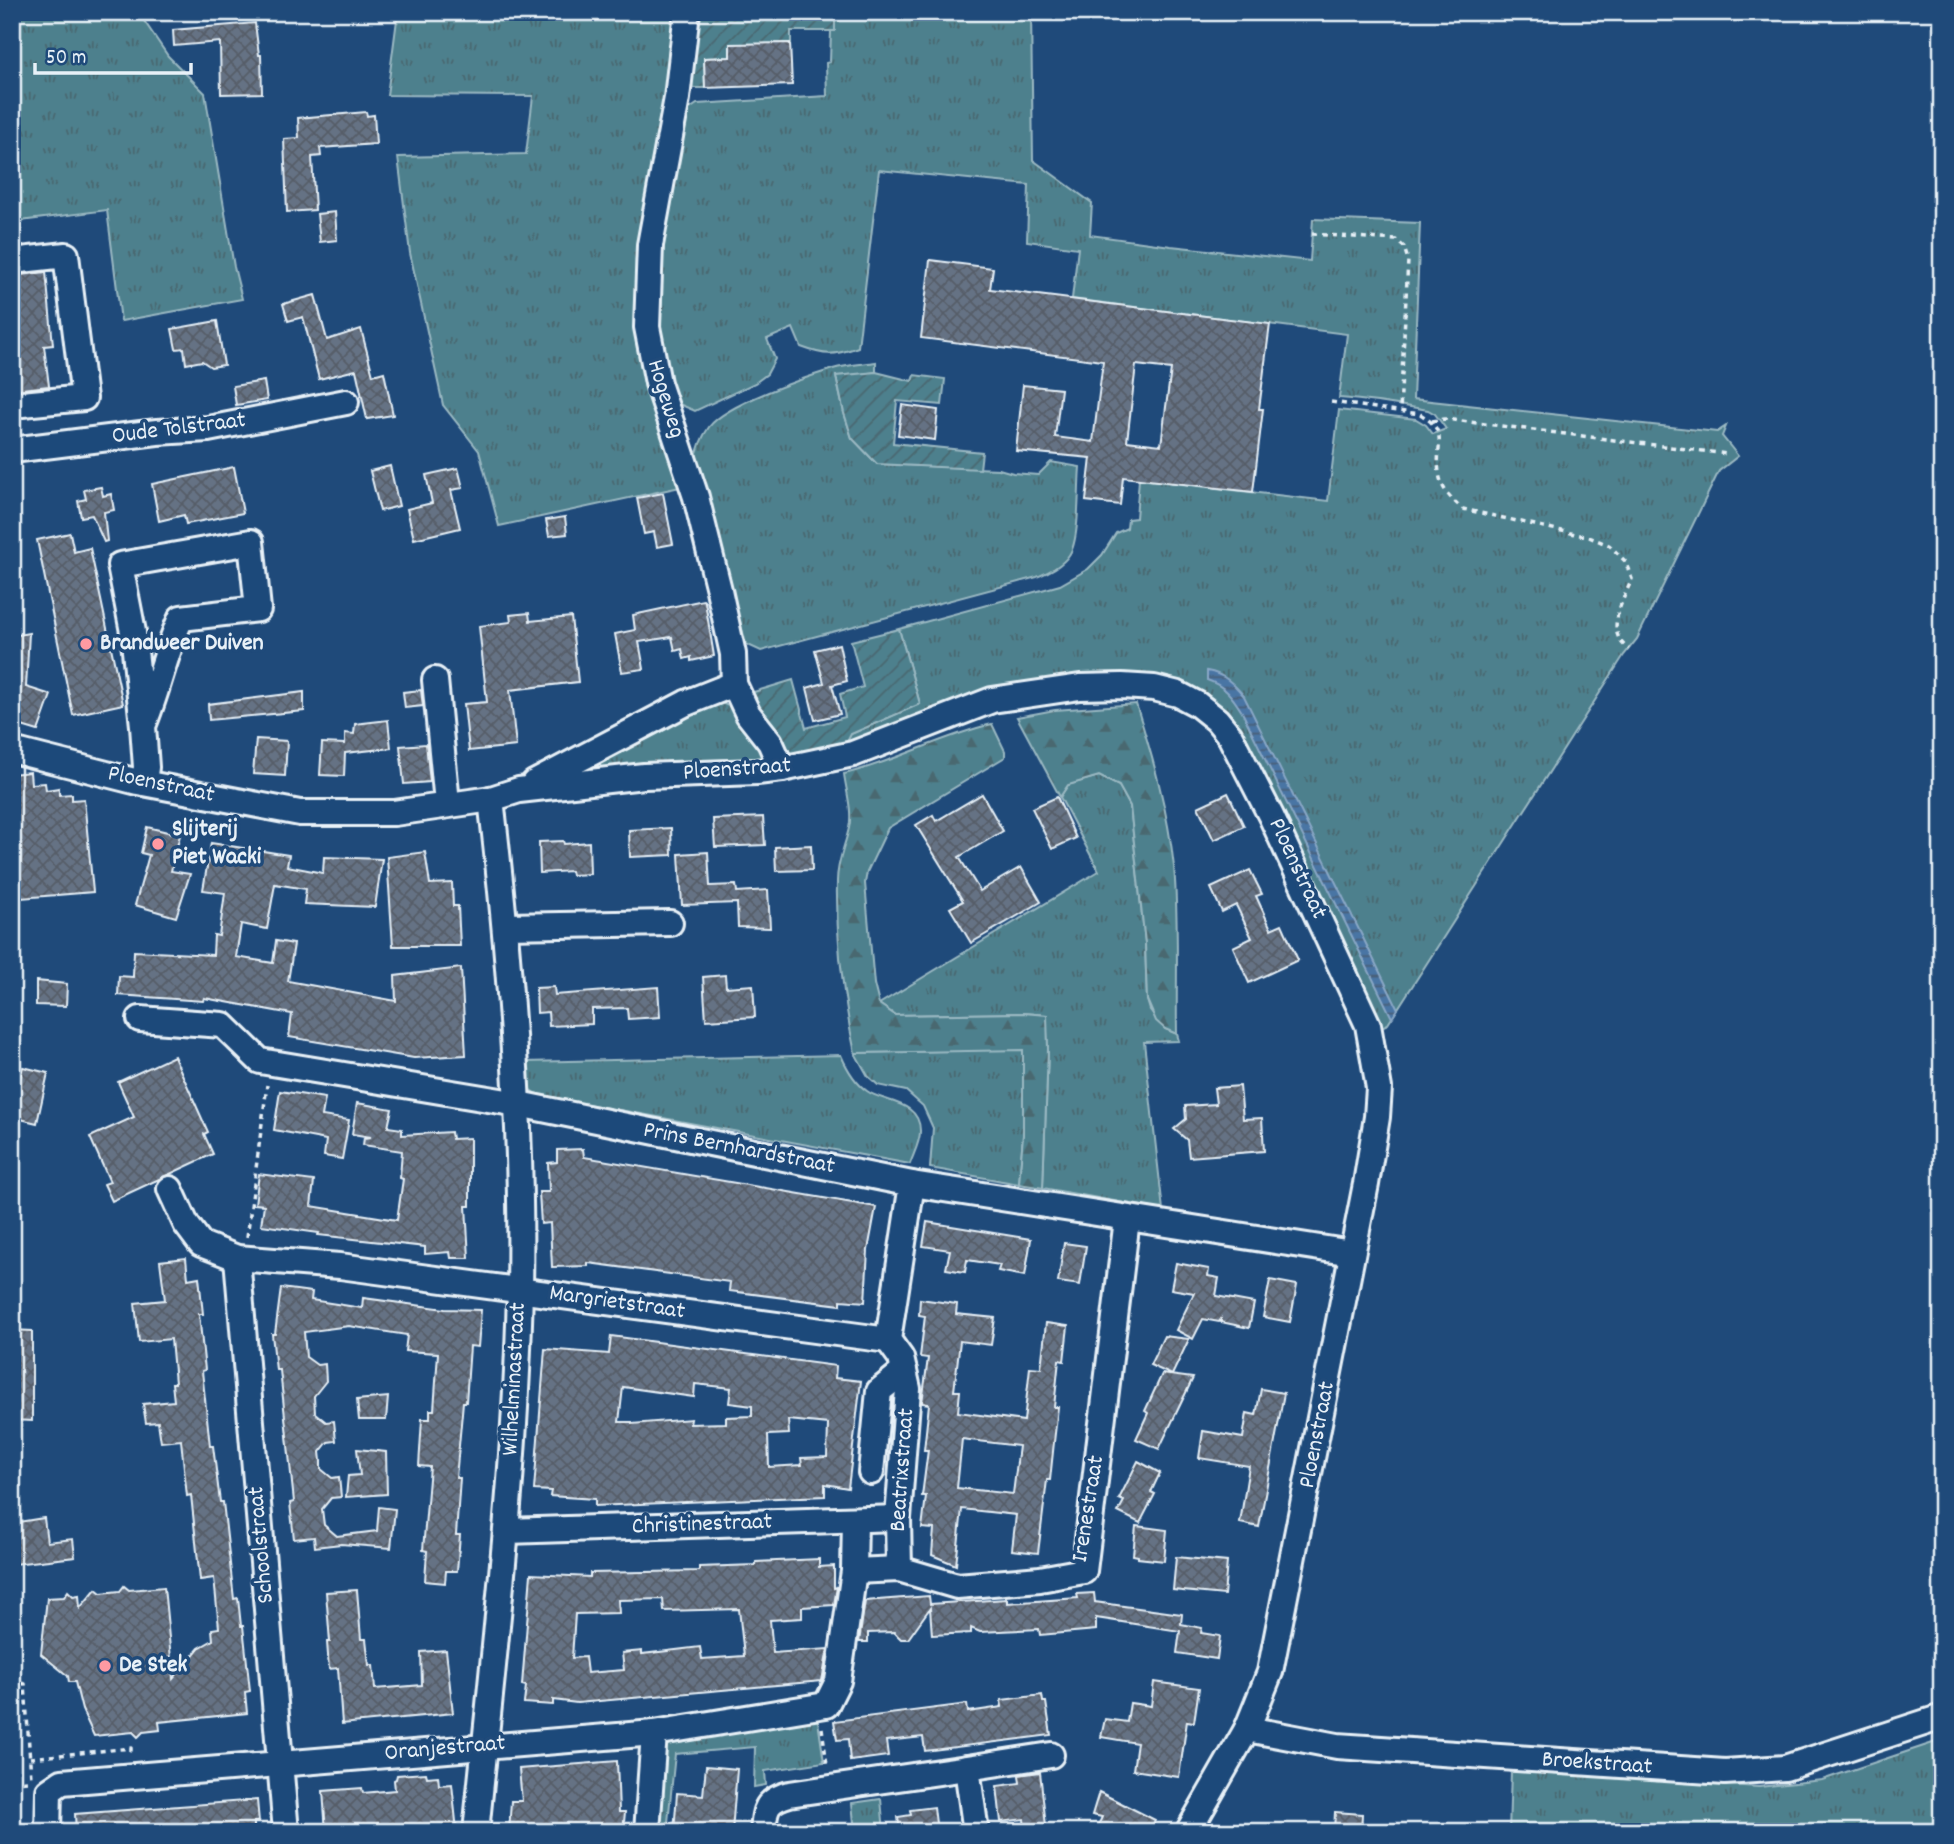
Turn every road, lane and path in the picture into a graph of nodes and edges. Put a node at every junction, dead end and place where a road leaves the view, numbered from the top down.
1 (687, 12) edge
2 (1312, 234) dead end
3 (12, 261) edge
4 (346, 402) dead end
5 (1331, 402) dead end
6 (12, 405) edge
7 (1399, 411) junction
8 (1432, 421) junction
9 (12, 450) edge
10 (1727, 454) dead end
11 (1629, 649) dead end
12 (435, 680) dead end
13 (734, 684) junction
14 (143, 726) junction
15 (12, 750) edge
16 (782, 769) junction
17 (144, 783) junction
18 (519, 790) junction
19 (491, 799) junction
20 (447, 803) junction
21 (670, 923) dead end
22 (506, 926) junction
23 (140, 1019) dead end
24 (270, 1062) junction
25 (517, 1104) junction
26 (912, 1184) junction
27 (170, 1189) dead end
28 (1127, 1219) junction
29 (1352, 1253) junction
30 (240, 1258) junction
31 (520, 1289) junction
32 (888, 1340) junction
33 (904, 1371) junction
34 (871, 1472) dead end
35 (898, 1518) junction
36 (855, 1520) junction
37 (507, 1531) junction
38 (898, 1569) junction
39 (854, 1571) junction
40 (12, 1681) edge
41 (822, 1706) junction
42 (1942, 1717) edge
43 (1247, 1729) junction
44 (654, 1733) junction
45 (485, 1745) junction
46 (1051, 1755) dead end
47 (282, 1762) junction
48 (967, 1768) junction
49 (12, 1782) edge
50 (830, 1788) junction
51 (48, 1832) edge
52 (286, 1832) edge
53 (476, 1832) edge
54 (647, 1832) edge
55 (763, 1832) edge
56 (976, 1832) edge
57 (1188, 1832) edge

1 - 13 street, Hogeweg
2 - 7 path
3 - 6 street
4 - 9 street, Oude Tolstraat
5 - 7 path
7 - 8 path
8 - 10 path
8 - 11 path
12 - 20 street
13 - 16 street, Hogeweg
13 - 18 street, Ploenstraat
14 - 14 street
14 - 17 street
15 - 17 street, Ploenstraat
16 - 18 street, Ploenstraat
16 - 29 street, Ploenstraat
17 - 20 street, Ploenstraat
18 - 19 street, Ploenstraat
19 - 20 street, Ploenstraat
19 - 22 street, Wilhelminastraat
21 - 22 street
22 - 25 street, Wilhelminastraat
23 - 24 street, Prins Bernhardstraat
24 - 25 street, Prins Bernhardstraat
24 - 30 path
25 - 26 street, Prins Bernhardstraat
25 - 31 street, Wilhelminastraat
26 - 28 street, Prins Bernhardstraat
26 - 32 street
27 - 30 street, Margrietstraat
28 - 29 street, Prins Bernhardstraat
28 - 38 street, Irenestraat
29 - 43 street, Ploenstraat
30 - 31 street, Margrietstraat
30 - 47 street, Schoolstraat
31 - 32 street, Margrietstraat
31 - 37 street, Wilhelminastraat
32 - 33 street, Beatrixstraat
33 - 34 street, Beatrixstraat
33 - 35 street, Beatrixstraat
35 - 36 street, Christinestraat
35 - 38 street, Beatrixstraat
36 - 37 street, Christinestraat
36 - 39 street
37 - 45 street, Wilhelminastraat
38 - 39 street, Irenestraat
39 - 41 street
40 - 49 path
41 - 44 street, Oranjestraat
41 - 50 path
42 - 43 street, Broekstraat
43 - 57 street, Ploenstraat
44 - 45 street, Oranjestraat
44 - 54 street
45 - 47 street, Oranjestraat
45 - 53 street, Wilhelminastraat
46 - 48 street
47 - 51 street, Oranjestraat
47 - 52 street, Schoolstraat
48 - 50 street
48 - 56 street
50 - 55 street

